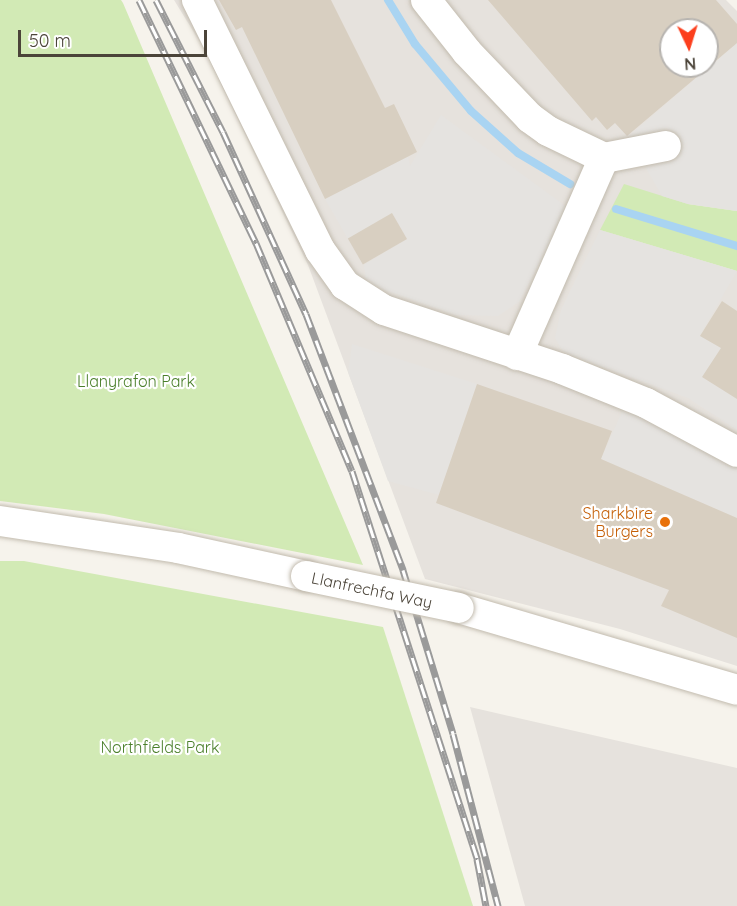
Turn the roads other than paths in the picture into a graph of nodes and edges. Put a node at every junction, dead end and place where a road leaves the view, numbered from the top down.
1 (197, 0) edge
2 (426, 0) edge
3 (666, 146) dead end
4 (604, 158) junction
5 (517, 355) junction
6 (737, 452) edge
7 (0, 521) edge
8 (737, 690) edge

1 - 5 street
2 - 4 street
3 - 4 street
4 - 5 street
5 - 6 street
7 - 8 street, Llanfrechfa Way, bridge

